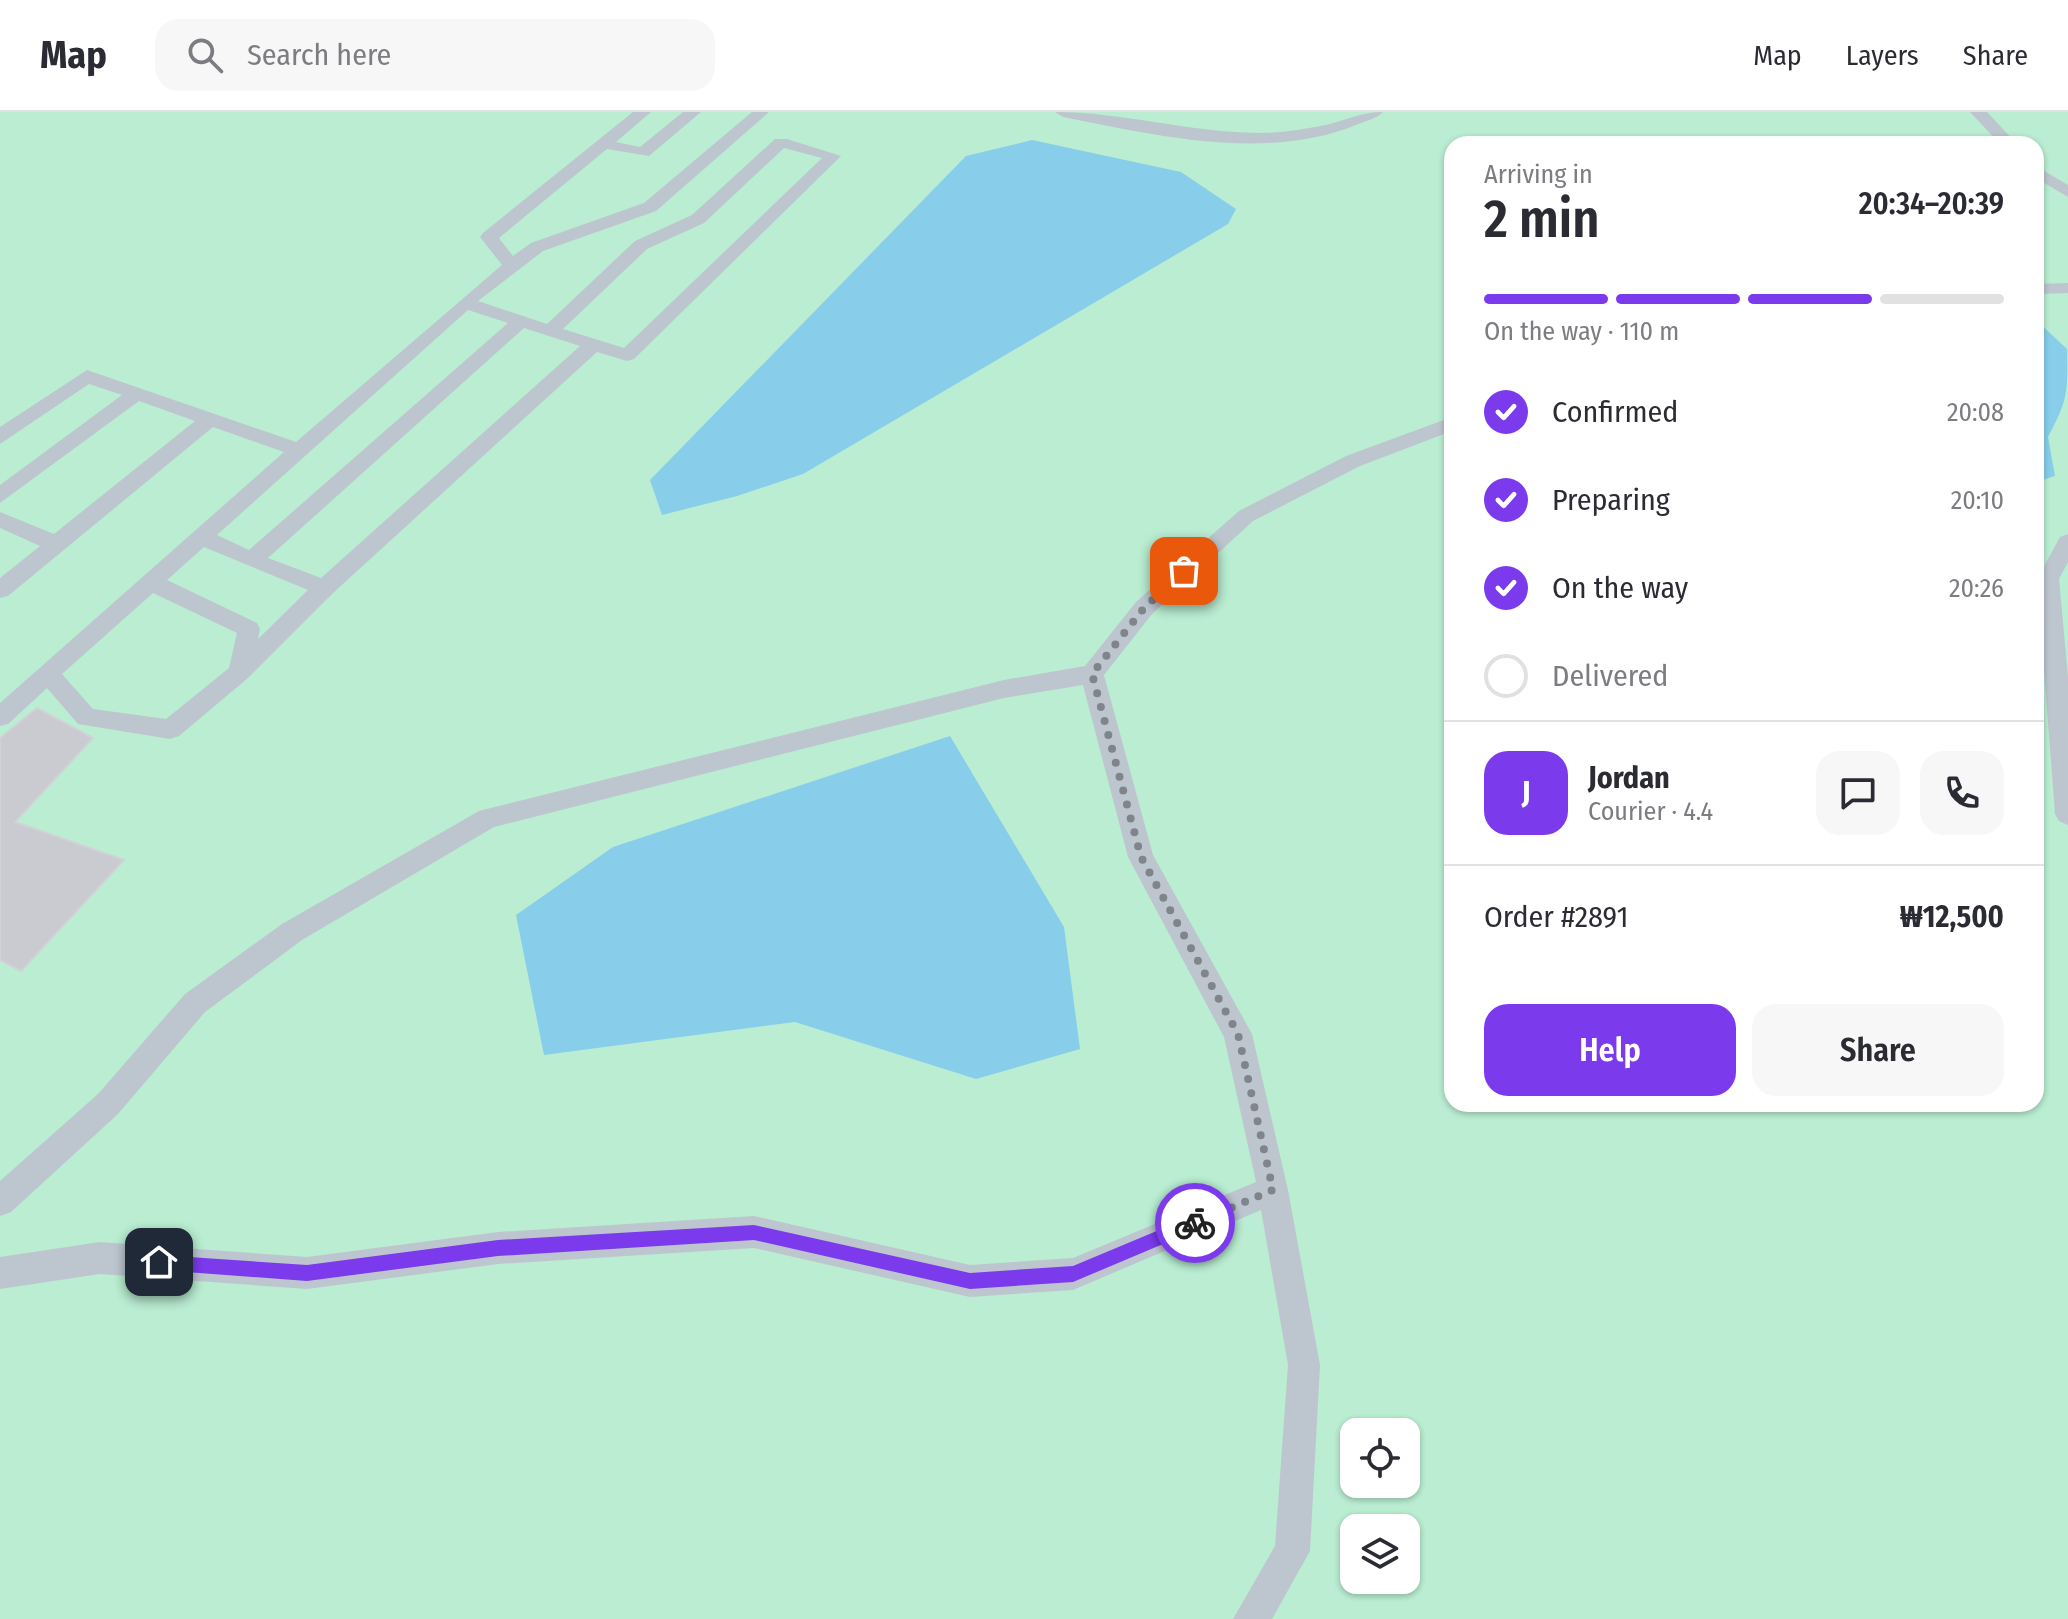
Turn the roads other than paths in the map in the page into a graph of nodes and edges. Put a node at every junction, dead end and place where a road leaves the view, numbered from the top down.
1 (643, 112) edge
2 (693, 112) edge
3 (761, 112) edge
4 (1063, 112) edge
5 (1375, 112) edge
6 (1978, 112) edge
7 (2001, 136) edge
8 (605, 144) junction
9 (2044, 176) edge
10 (2068, 192) edge
11 (512, 266) junction
12 (2068, 288) edge
13 (2044, 289) edge
14 (465, 303) junction
15 (521, 321) junction
16 (550, 331) junction
17 (593, 345) junction
18 (137, 393) junction
19 (210, 419) junction
20 (1444, 427) edge
21 (0, 437) edge
22 (299, 450) junction
23 (0, 496) edge
24 (0, 519) edge
25 (201, 537) junction
26 (2068, 542) edge
27 (56, 544) junction
28 (252, 560) junction
29 (150, 582) junction
30 (324, 588) junction
31 (0, 590) edge
32 (240, 672) junction
33 (48, 673) junction
34 (1092, 674) junction
35 (0, 717) edge
36 (2068, 814) edge
37 (1273, 1190) junction
38 (0, 1201) edge
39 (0, 1273) edge
40 (1251, 1619) edge

1 - 8 lane
2 - 8 lane
3 - 11 lane
4 - 5 lane
6 - 7 lane
8 - 11 lane
9 - 10 lane
11 - 14 lane
12 - 13 lane
14 - 15 lane
14 - 22 lane
15 - 16 lane
15 - 28 lane
16 - 17 lane
16 - 17 lane
17 - 30 lane
18 - 19 lane
18 - 21 lane
18 - 23 lane
19 - 22 lane
19 - 27 lane
20 - 34 lane
22 - 25 lane
24 - 27 lane
25 - 28 lane
25 - 29 lane
26 - 36 lane
27 - 31 lane
28 - 30 lane
29 - 32 lane
29 - 33 lane
30 - 32 lane
32 - 33 lane
33 - 35 lane
34 - 37 lane
34 - 38 lane
37 - 39 lane
37 - 40 lane

